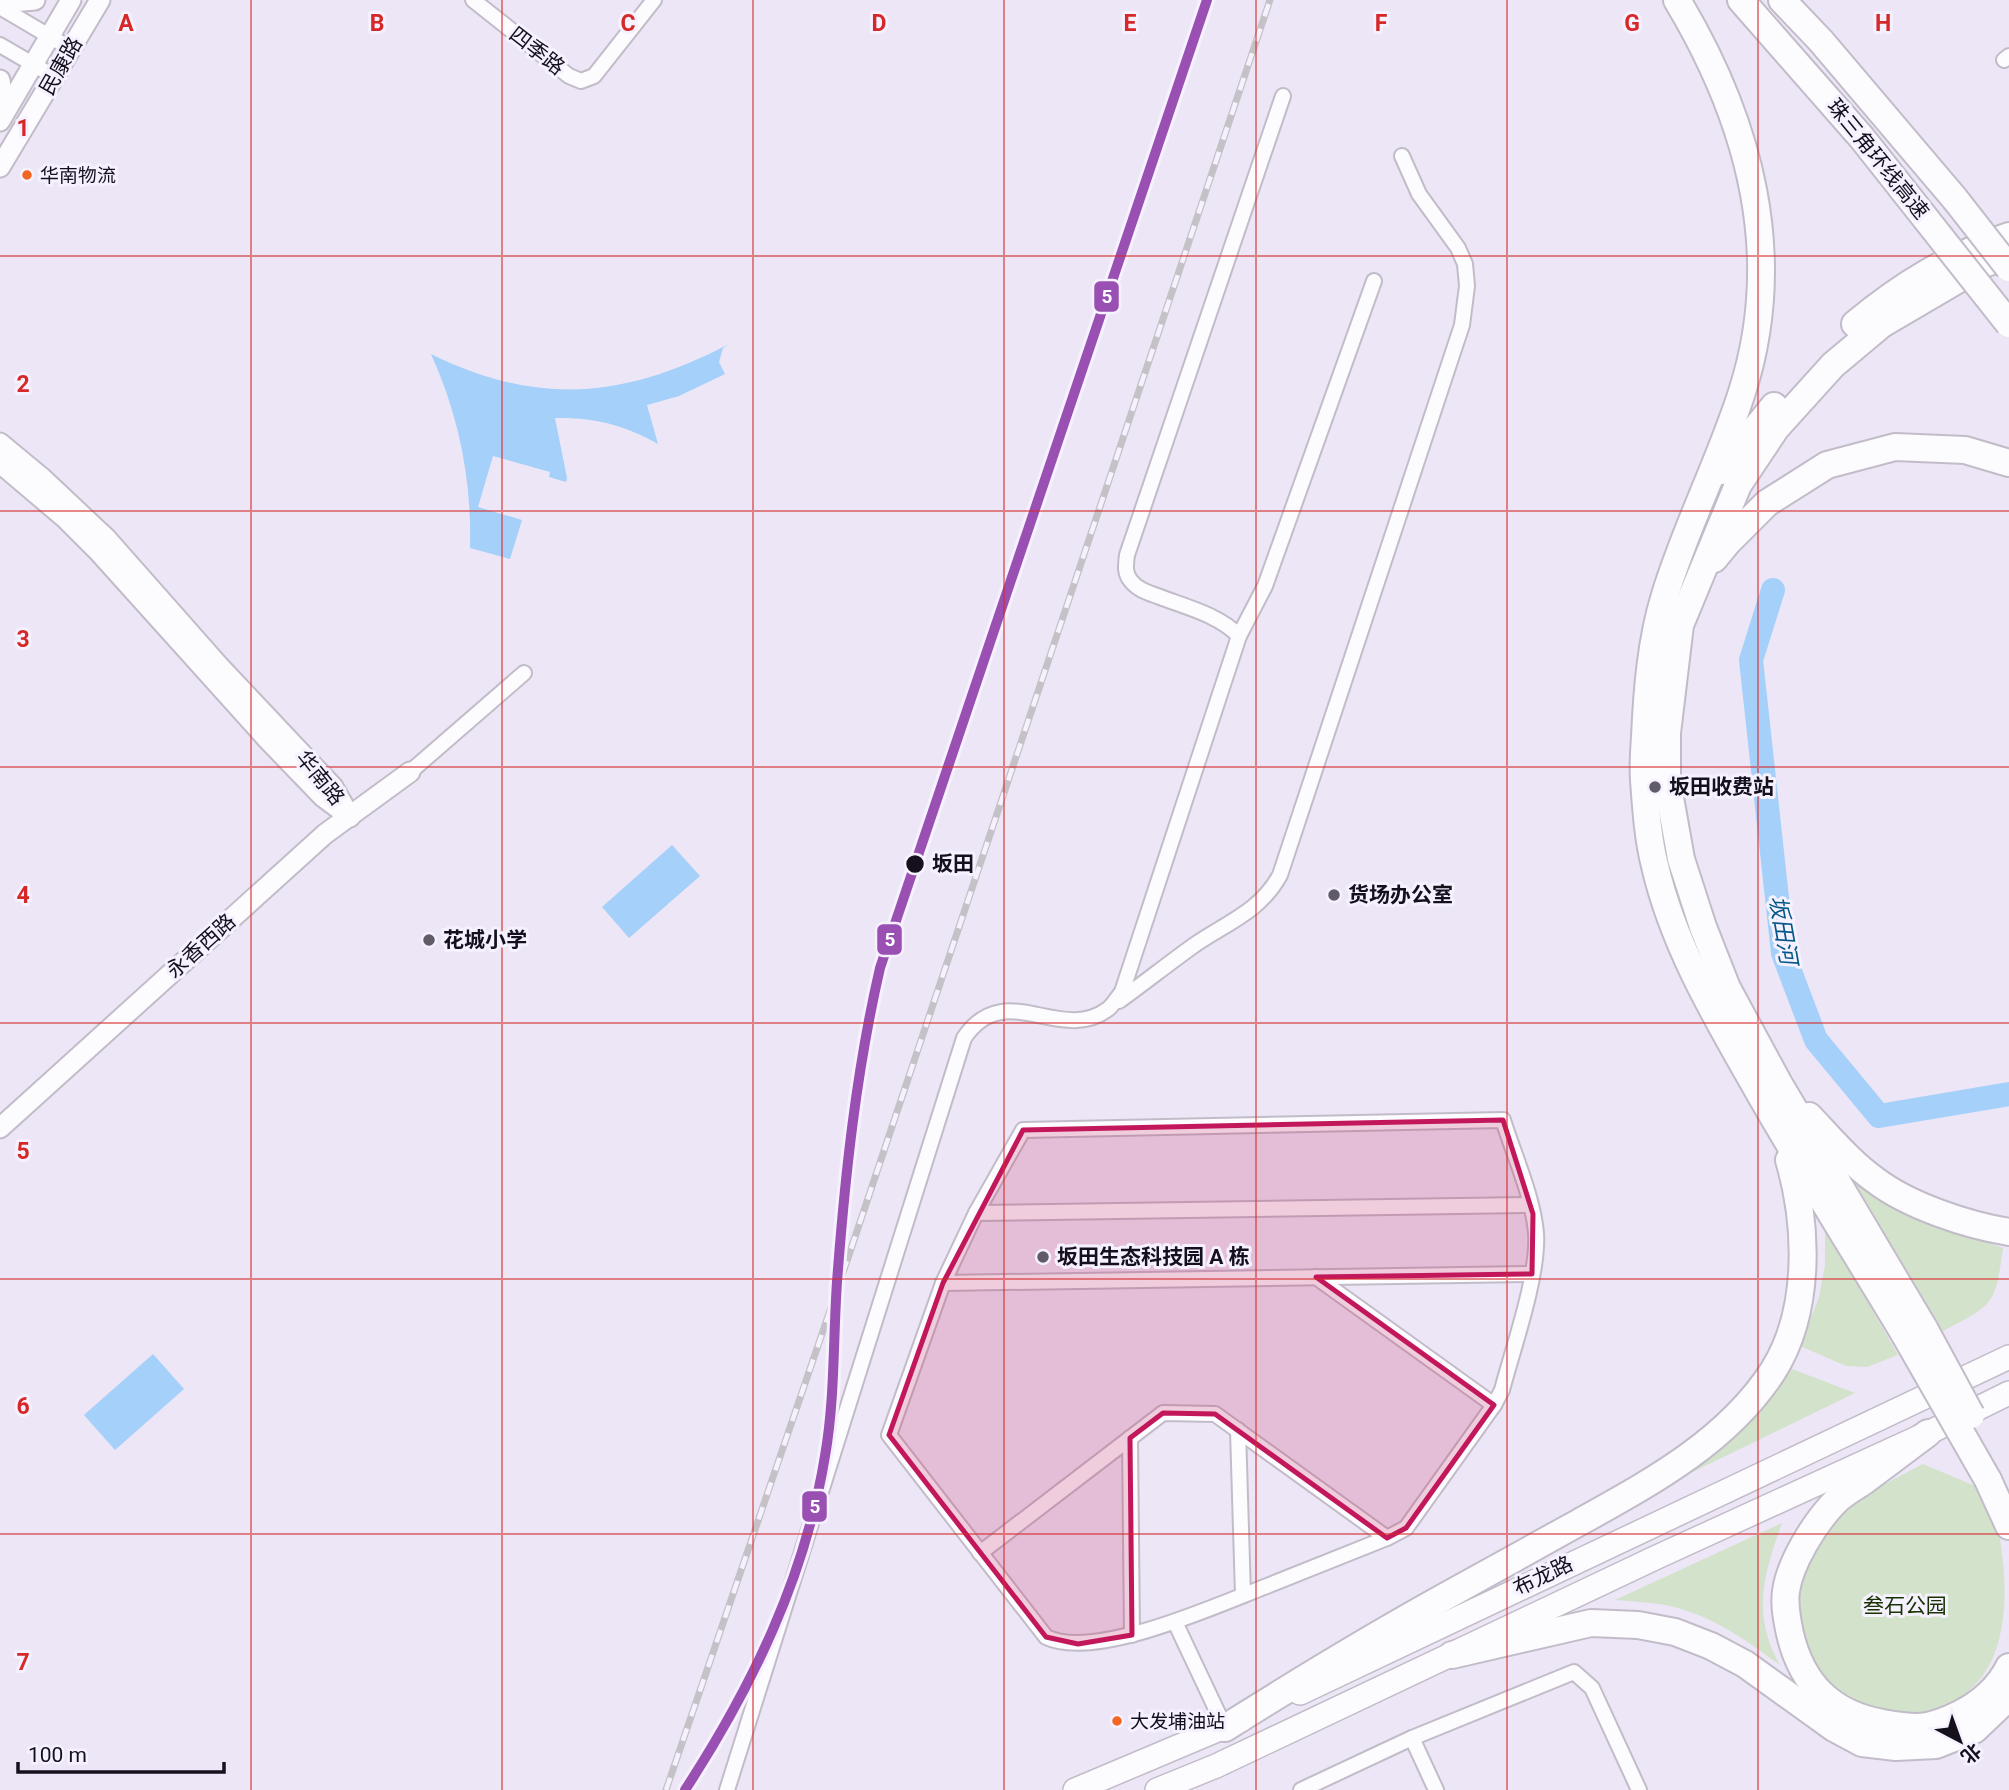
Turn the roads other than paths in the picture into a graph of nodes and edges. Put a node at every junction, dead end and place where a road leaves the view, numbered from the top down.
1 (35, 0) edge
2 (71, 0) edge
3 (100, 0) edge
4 (473, 0) edge
5 (654, 0) edge
6 (1677, 0) edge
7 (1741, 0) edge
8 (1782, 0) edge
9 (0, 5) edge
10 (49, 37) junction
11 (0, 45) edge
12 (71, 49) junction
13 (33, 65) junction
14 (55, 77) junction
15 (0, 80) edge
16 (1283, 96) dead end
17 (0, 114) edge
18 (0, 121) edge
19 (1402, 156) dead end
20 (0, 167) edge
21 (2009, 236) edge
22 (2009, 256) edge
23 (2009, 268) edge
24 (1374, 281) dead end
25 (2009, 324) edge
26 (0, 443) edge
27 (0, 463) edge
28 (2009, 463) edge
29 (1703, 495) junction
30 (1698, 579) junction
31 (1239, 636) junction
32 (524, 673) dead end
33 (410, 772) joint
34 (350, 817) junction
35 (1110, 1008) junction
36 (1779, 1084) junction
37 (0, 1128) edge
38 (1781, 1131) junction
39 (1530, 1205) junction
40 (976, 1213) junction
41 (2005, 1231) edge
42 (1532, 1274) junction
43 (1316, 1277) junction
44 (943, 1283) junction
45 (1915, 1333) junction
46 (2009, 1357) edge
47 (2009, 1393) edge
48 (1494, 1405) junction
49 (1238, 1430) junction
50 (1928, 1433) junction
51 (1130, 1437) junction
52 (2000, 1480) edge
53 (2009, 1525) edge
54 (1387, 1538) junction
55 (980, 1553) junction
56 (1243, 1595) junction
57 (1175, 1622) junction
58 (1132, 1635) junction
59 (1452, 1654) junction
60 (2009, 1667) edge
61 (2009, 1697) edge
62 (1224, 1728) junction
63 (1412, 1738) junction
64 (1224, 1762) junction
65 (727, 1790) edge
66 (1074, 1790) edge
67 (1157, 1790) edge
68 (1181, 1790) edge
69 (1301, 1790) edge
70 (1436, 1790) edge
71 (1639, 1790) edge

1 - 9 main road
2 - 10 main road, 民康路
3 - 12 main road, 民康路
4 - 5 street, 四季路
6 - 29 highway
7 - 25 highway, 珠三角环线高速, bridge
8 - 23 highway, 珠三角环线高速, bridge
9 - 10 street
10 - 12 street
10 - 13 main road, 民康路
11 - 13 street
12 - 14 main road, 民康路
13 - 14 street
13 - 18 main road, 民康路
14 - 20 main road, 民康路
15 - 17 main road
16 - 31 street
19 - 35 street
21 - 29 highway
22 - 30 highway
24 - 31 street
26 - 34 main road, 华南路
27 - 34 main road, 华南路
28 - 30 highway
29 - 38 highway
30 - 36 highway
31 - 35 street
32 - 33 street
33 - 34 main road, 永香西路
34 - 37 main road, 永香西路
35 - 65 street
36 - 41 highway
36 - 45 highway
38 - 45 highway
38 - 62 highway
39 - 40 street
39 - 40 street
39 - 42 street
40 - 44 street
42 - 43 street
42 - 48 street
43 - 44 street
43 - 48 street
44 - 55 street
45 - 52 highway, bridge
46 - 62 main road, 布龙路
47 - 50 main road, 布龙路
48 - 54 street
49 - 51 street
49 - 54 street
49 - 56 street
50 - 59 main road, 布龙路
50 - 60 highway
51 - 55 street
51 - 58 street
52 - 53 highway
54 - 56 street
55 - 58 street
56 - 57 street
57 - 58 street
57 - 62 street
59 - 61 highway
59 - 64 main road, 布龙路
62 - 66 main road, 布龙路
63 - 69 street
63 - 70 street
63 - 71 street
64 - 67 main road, 布龙路
64 - 68 main road

